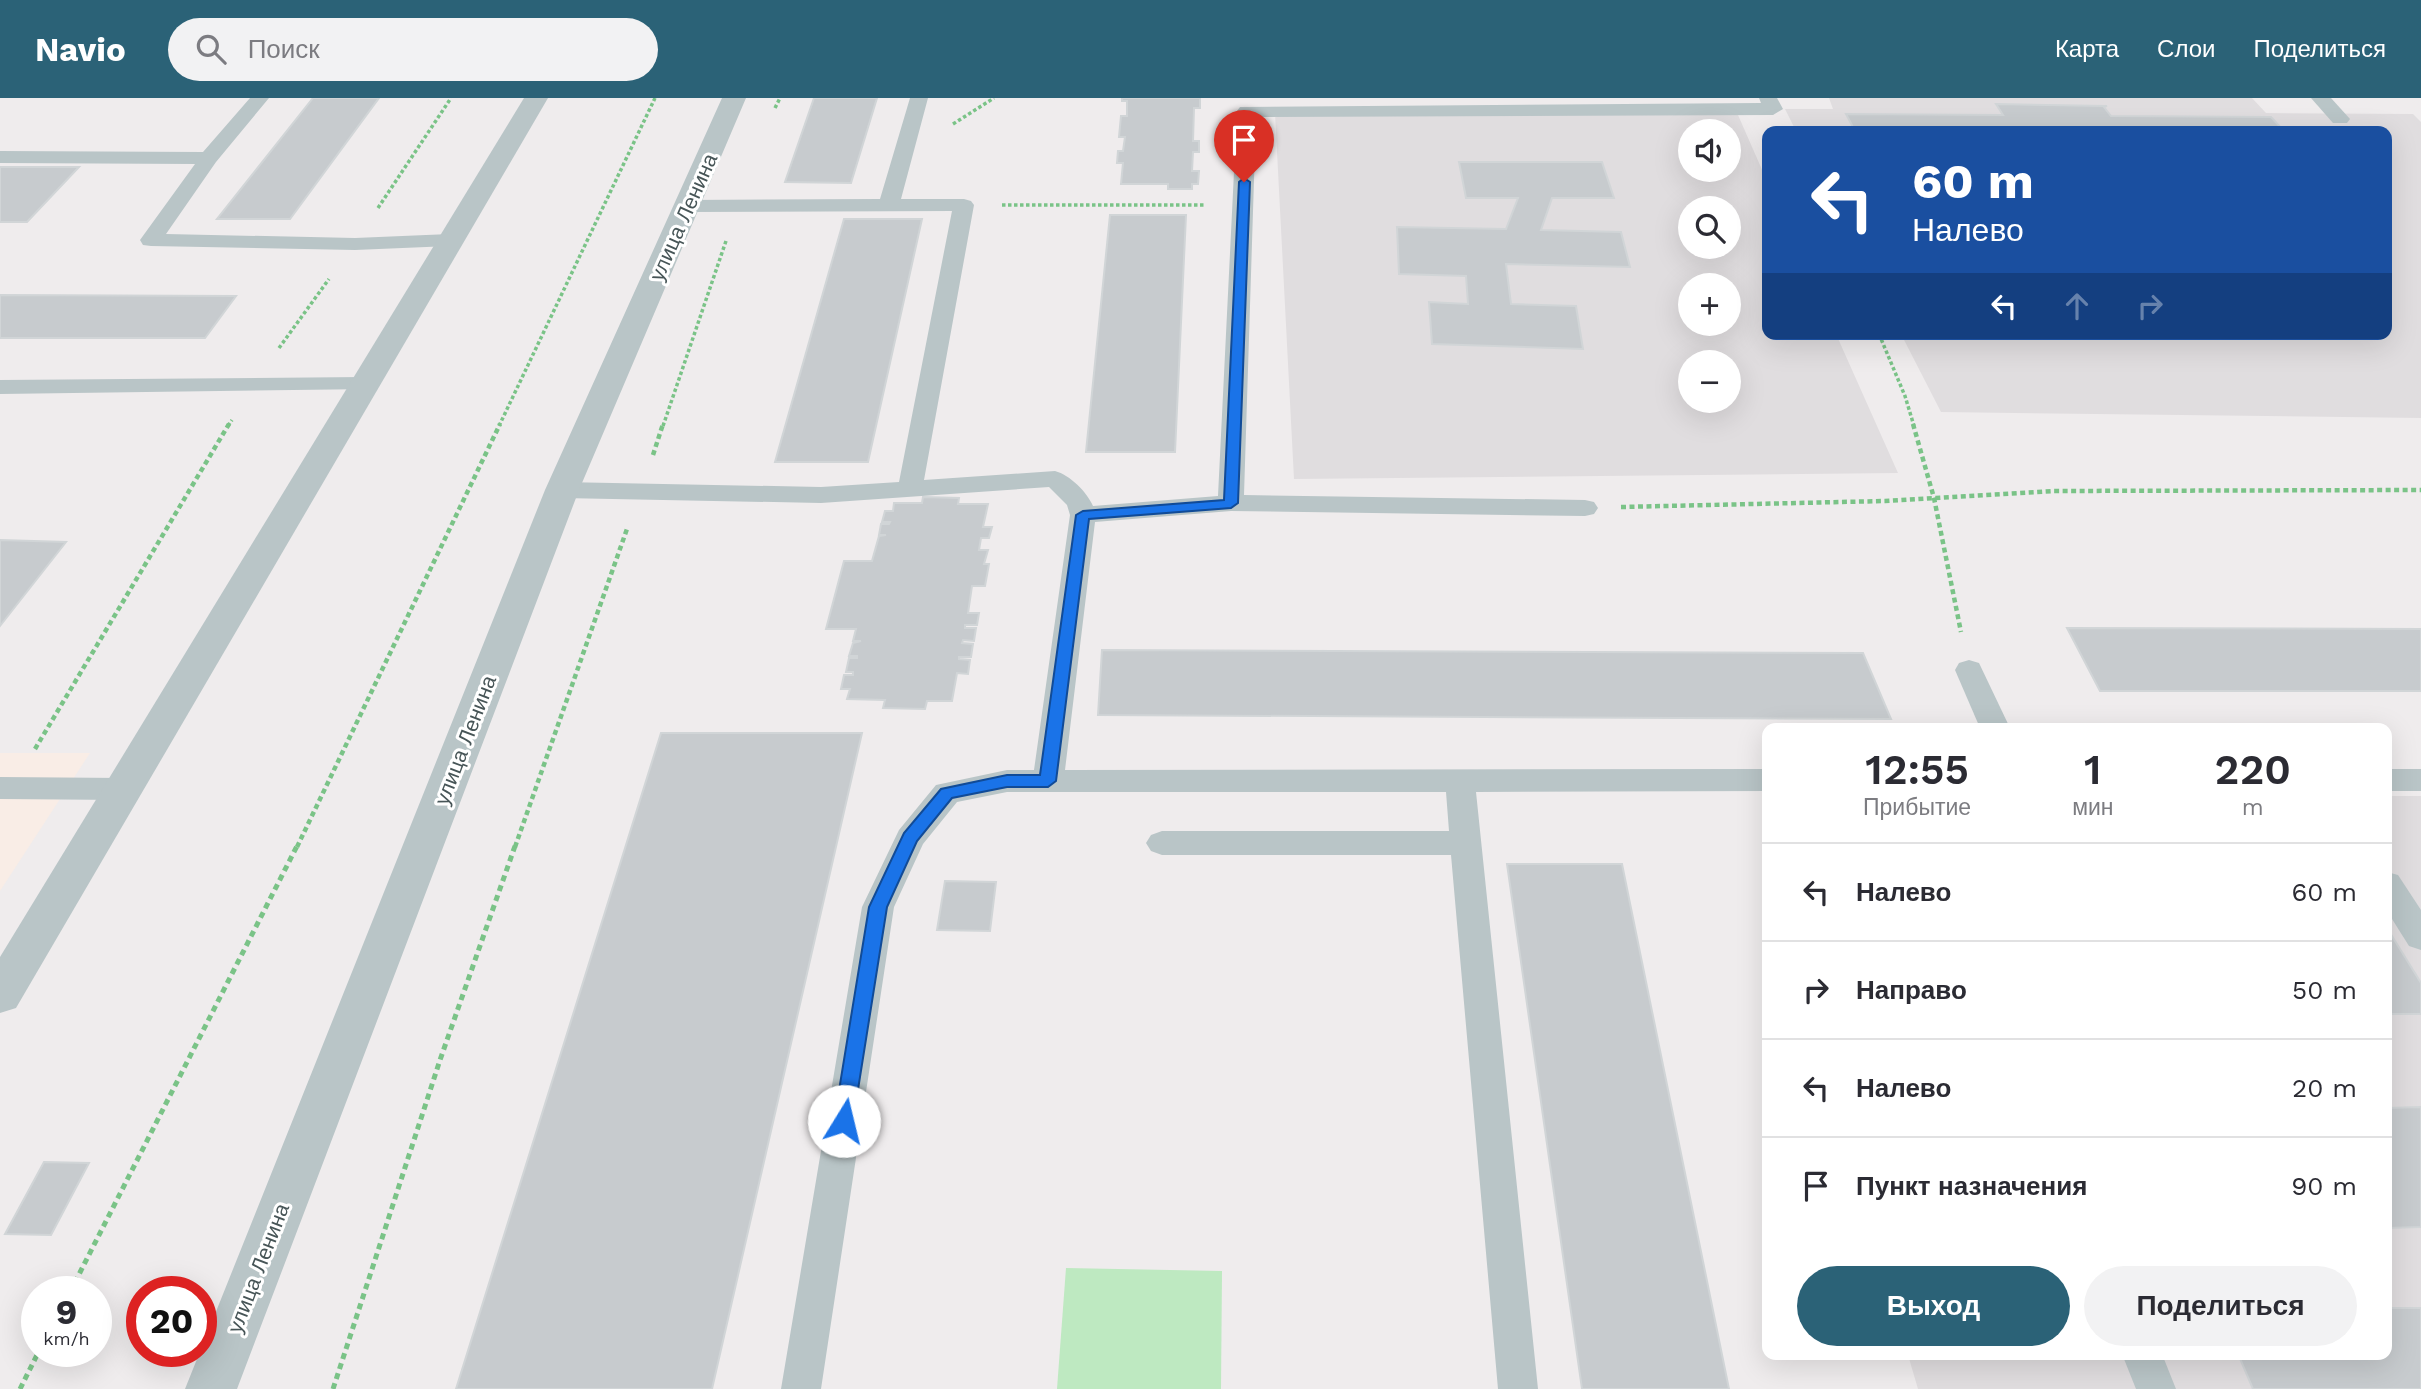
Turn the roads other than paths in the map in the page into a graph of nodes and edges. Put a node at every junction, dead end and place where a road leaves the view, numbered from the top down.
1 (260, 98) edge
2 (536, 98) edge
3 (734, 98) edge
4 (919, 98) edge
5 (1768, 98) edge
6 (2320, 98) edge
7 (1247, 104) edge
8 (2340, 119) dead end
9 (0, 157) edge
10 (209, 158) junction
11 (889, 205) junction
12 (688, 206) junction
13 (450, 240) junction
14 (364, 384) junction
15 (0, 387) edge
16 (909, 489) junction
17 (562, 490) junction
18 (1231, 503) junction
19 (1585, 508) road end
20 (1083, 515) junction
21 (1969, 670) road end
22 (1993, 723) edge
23 (1460, 780) junction
24 (1762, 780) edge
25 (2392, 780) edge
26 (2421, 780) edge
27 (1048, 781) junction
28 (6, 788) edge
29 (123, 789) junction
30 (1163, 843) dead end
31 (1464, 844) junction
32 (2392, 892) edge
33 (2421, 937) edge
34 (0, 995) edge
35 (2144, 1360) edge
36 (211, 1389) edge
37 (801, 1389) edge
38 (1518, 1389) edge
39 (2155, 1389) edge

1 - 10 lane
2 - 13 street
3 - 12 street, улица Ленина
4 - 11 lane
5 - 7 lane
6 - 8 lane
7 - 18 lane
9 - 10 lane
10 - 13 lane
11 - 12 lane
11 - 16 lane
12 - 17 street, улица Ленина
13 - 14 street
14 - 15 lane
14 - 29 street
16 - 17 lane
16 - 20 lane
17 - 36 street, улица Ленина
18 - 19 lane
18 - 20 lane
20 - 27 lane
21 - 22 lane
23 - 24 lane
23 - 27 lane
23 - 31 lane
25 - 26 lane
27 - 37 lane
28 - 29 lane
29 - 34 street
30 - 31 lane
31 - 38 lane
32 - 33 lane
35 - 39 lane

